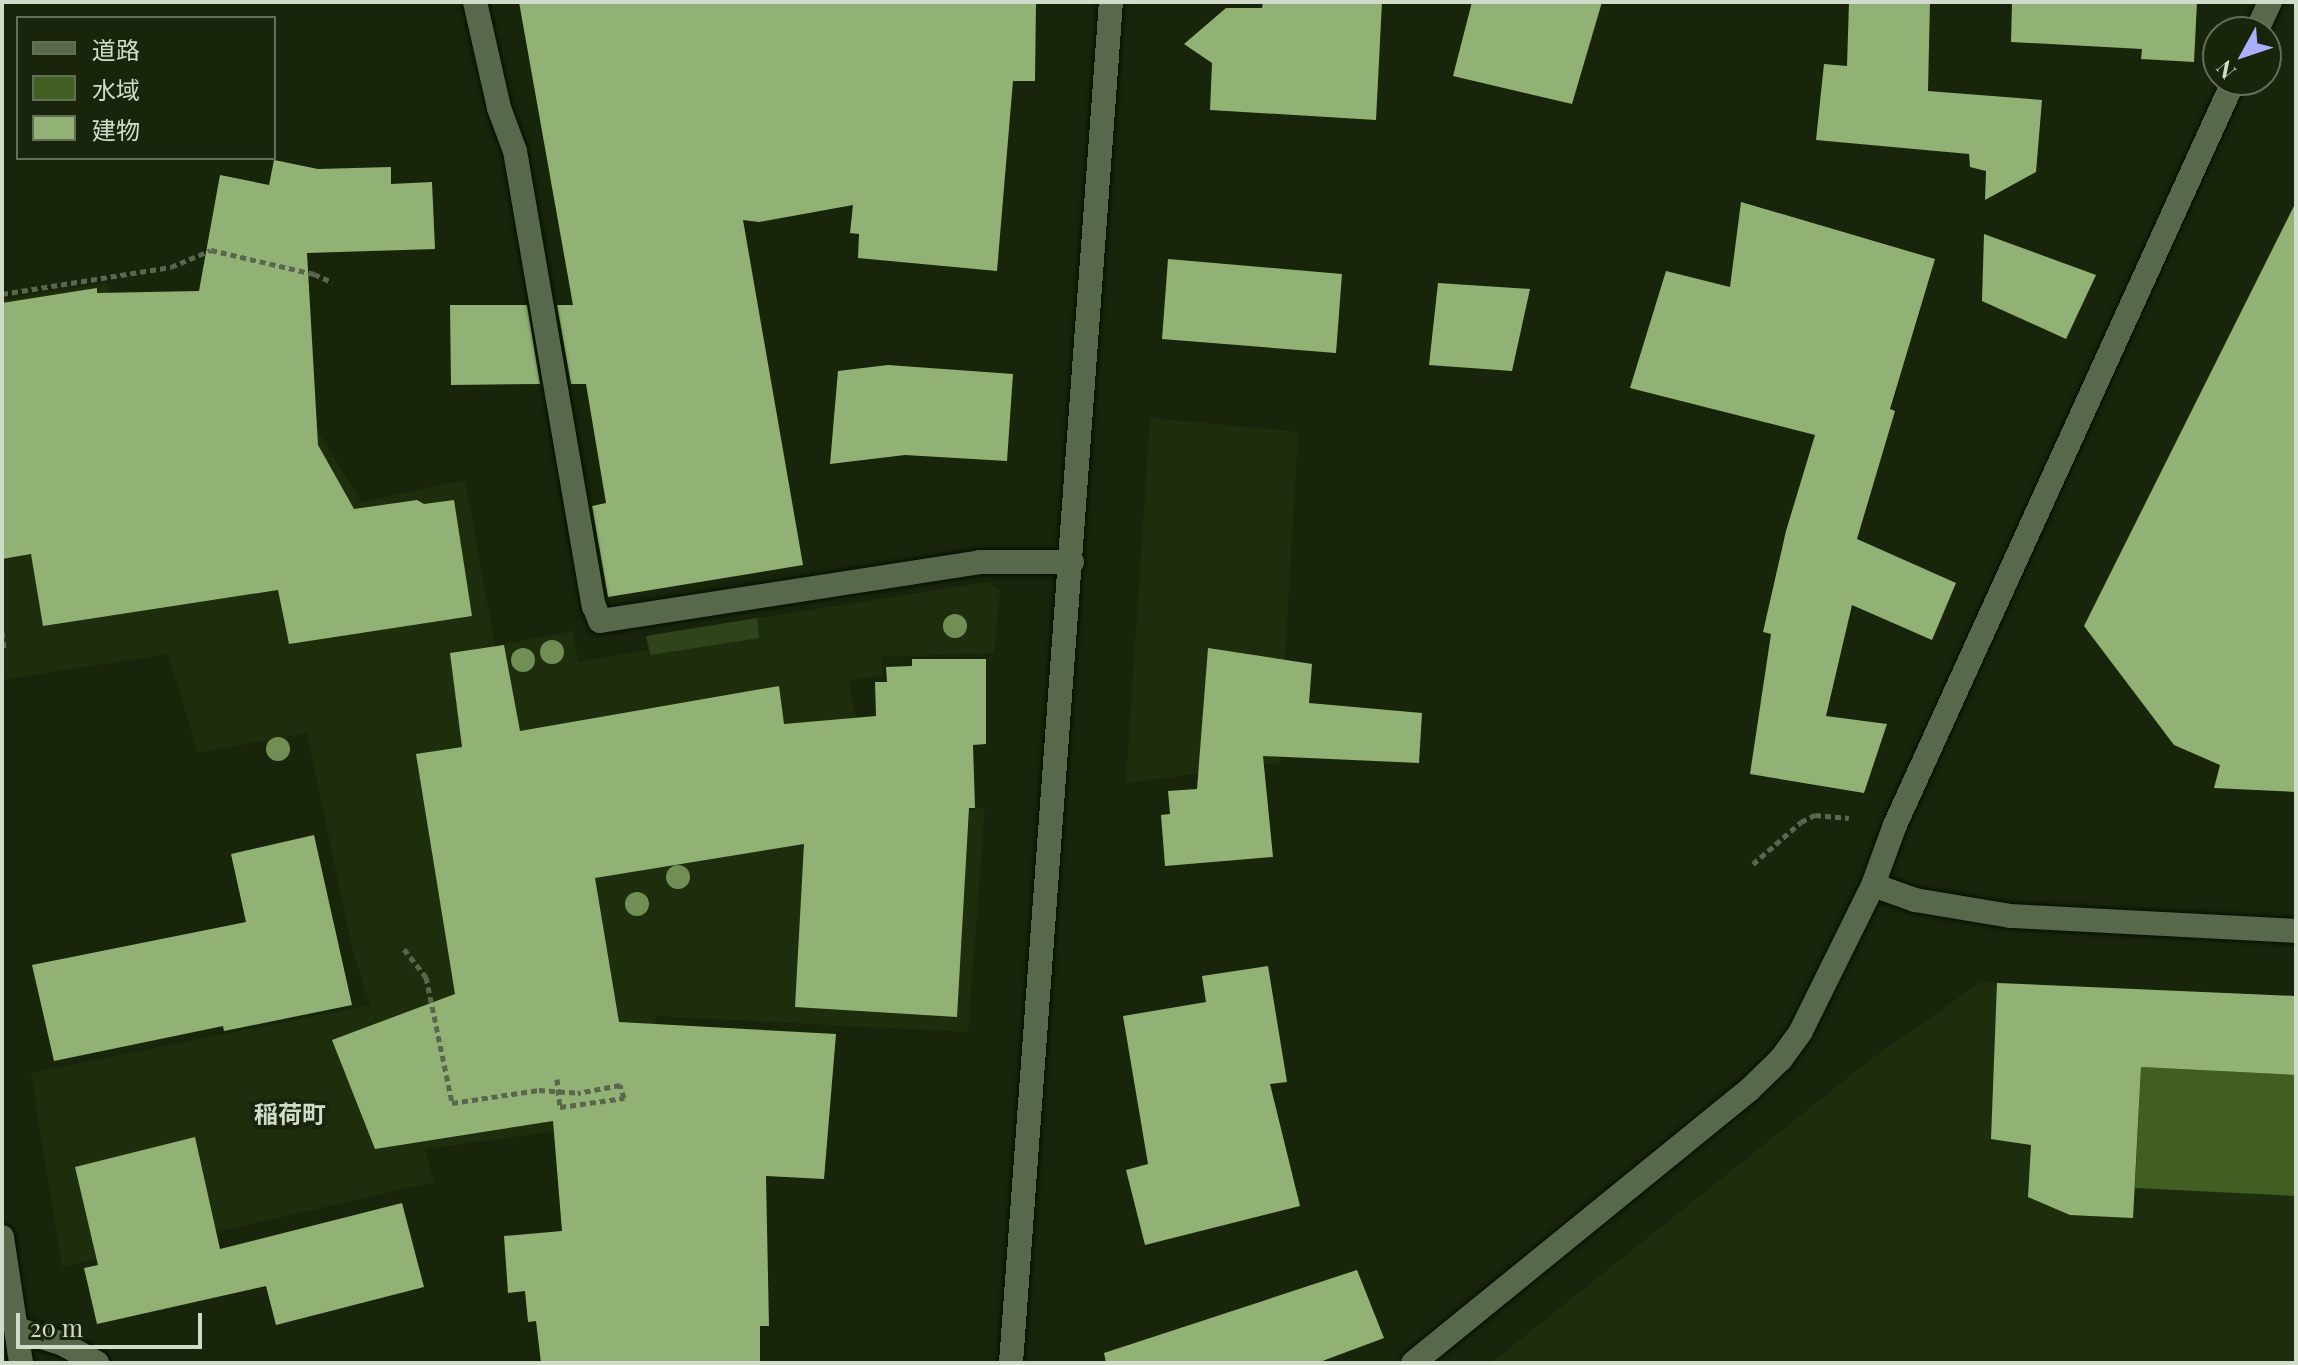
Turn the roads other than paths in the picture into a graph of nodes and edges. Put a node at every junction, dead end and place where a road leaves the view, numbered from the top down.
1 (475, 2) edge
2 (1111, 2) edge
3 (2227, 96) edge
4 (1072, 562) junction
5 (1873, 885) junction
6 (2296, 931) edge
7 (2, 1237) edge
8 (17, 1329) junction
9 (21, 1363) edge
10 (97, 1363) edge
11 (1011, 1363) edge
12 (1413, 1363) edge

1 - 4 street
2 - 4 street
3 - 5 street
4 - 11 street
5 - 6 street
5 - 12 street
7 - 8 street
8 - 9 street
8 - 10 street

